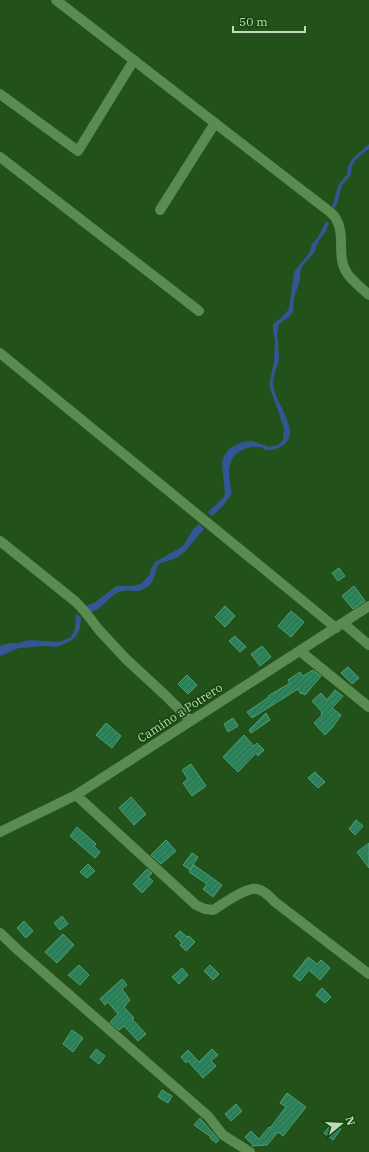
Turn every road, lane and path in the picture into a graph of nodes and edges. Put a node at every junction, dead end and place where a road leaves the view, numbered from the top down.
1 (56, 0) edge
2 (134, 60) junction
3 (0, 94) edge
4 (215, 123) junction
5 (0, 157) edge
6 (160, 210) dead end
7 (369, 295) edge
8 (199, 311) dead end
9 (0, 353) edge
10 (0, 541) edge
11 (369, 606) edge
12 (340, 625) junction
13 (369, 645) edge
14 (300, 651) junction
15 (369, 707) edge
16 (191, 721) junction
17 (76, 795) junction
18 (0, 832) edge
19 (0, 933) edge
20 (369, 974) edge
21 (250, 1152) edge

1 - 2 street
2 - 3 street
2 - 4 street
4 - 6 street
4 - 7 street
5 - 8 street
9 - 12 street
10 - 16 street
11 - 12 street, Camino a Potrero
12 - 13 street
12 - 14 street, Camino a Potrero
14 - 15 street
14 - 16 street, Camino a Potrero
16 - 17 street, Camino a Potrero
17 - 18 street, Camino a Potrero
17 - 20 street
19 - 21 street

